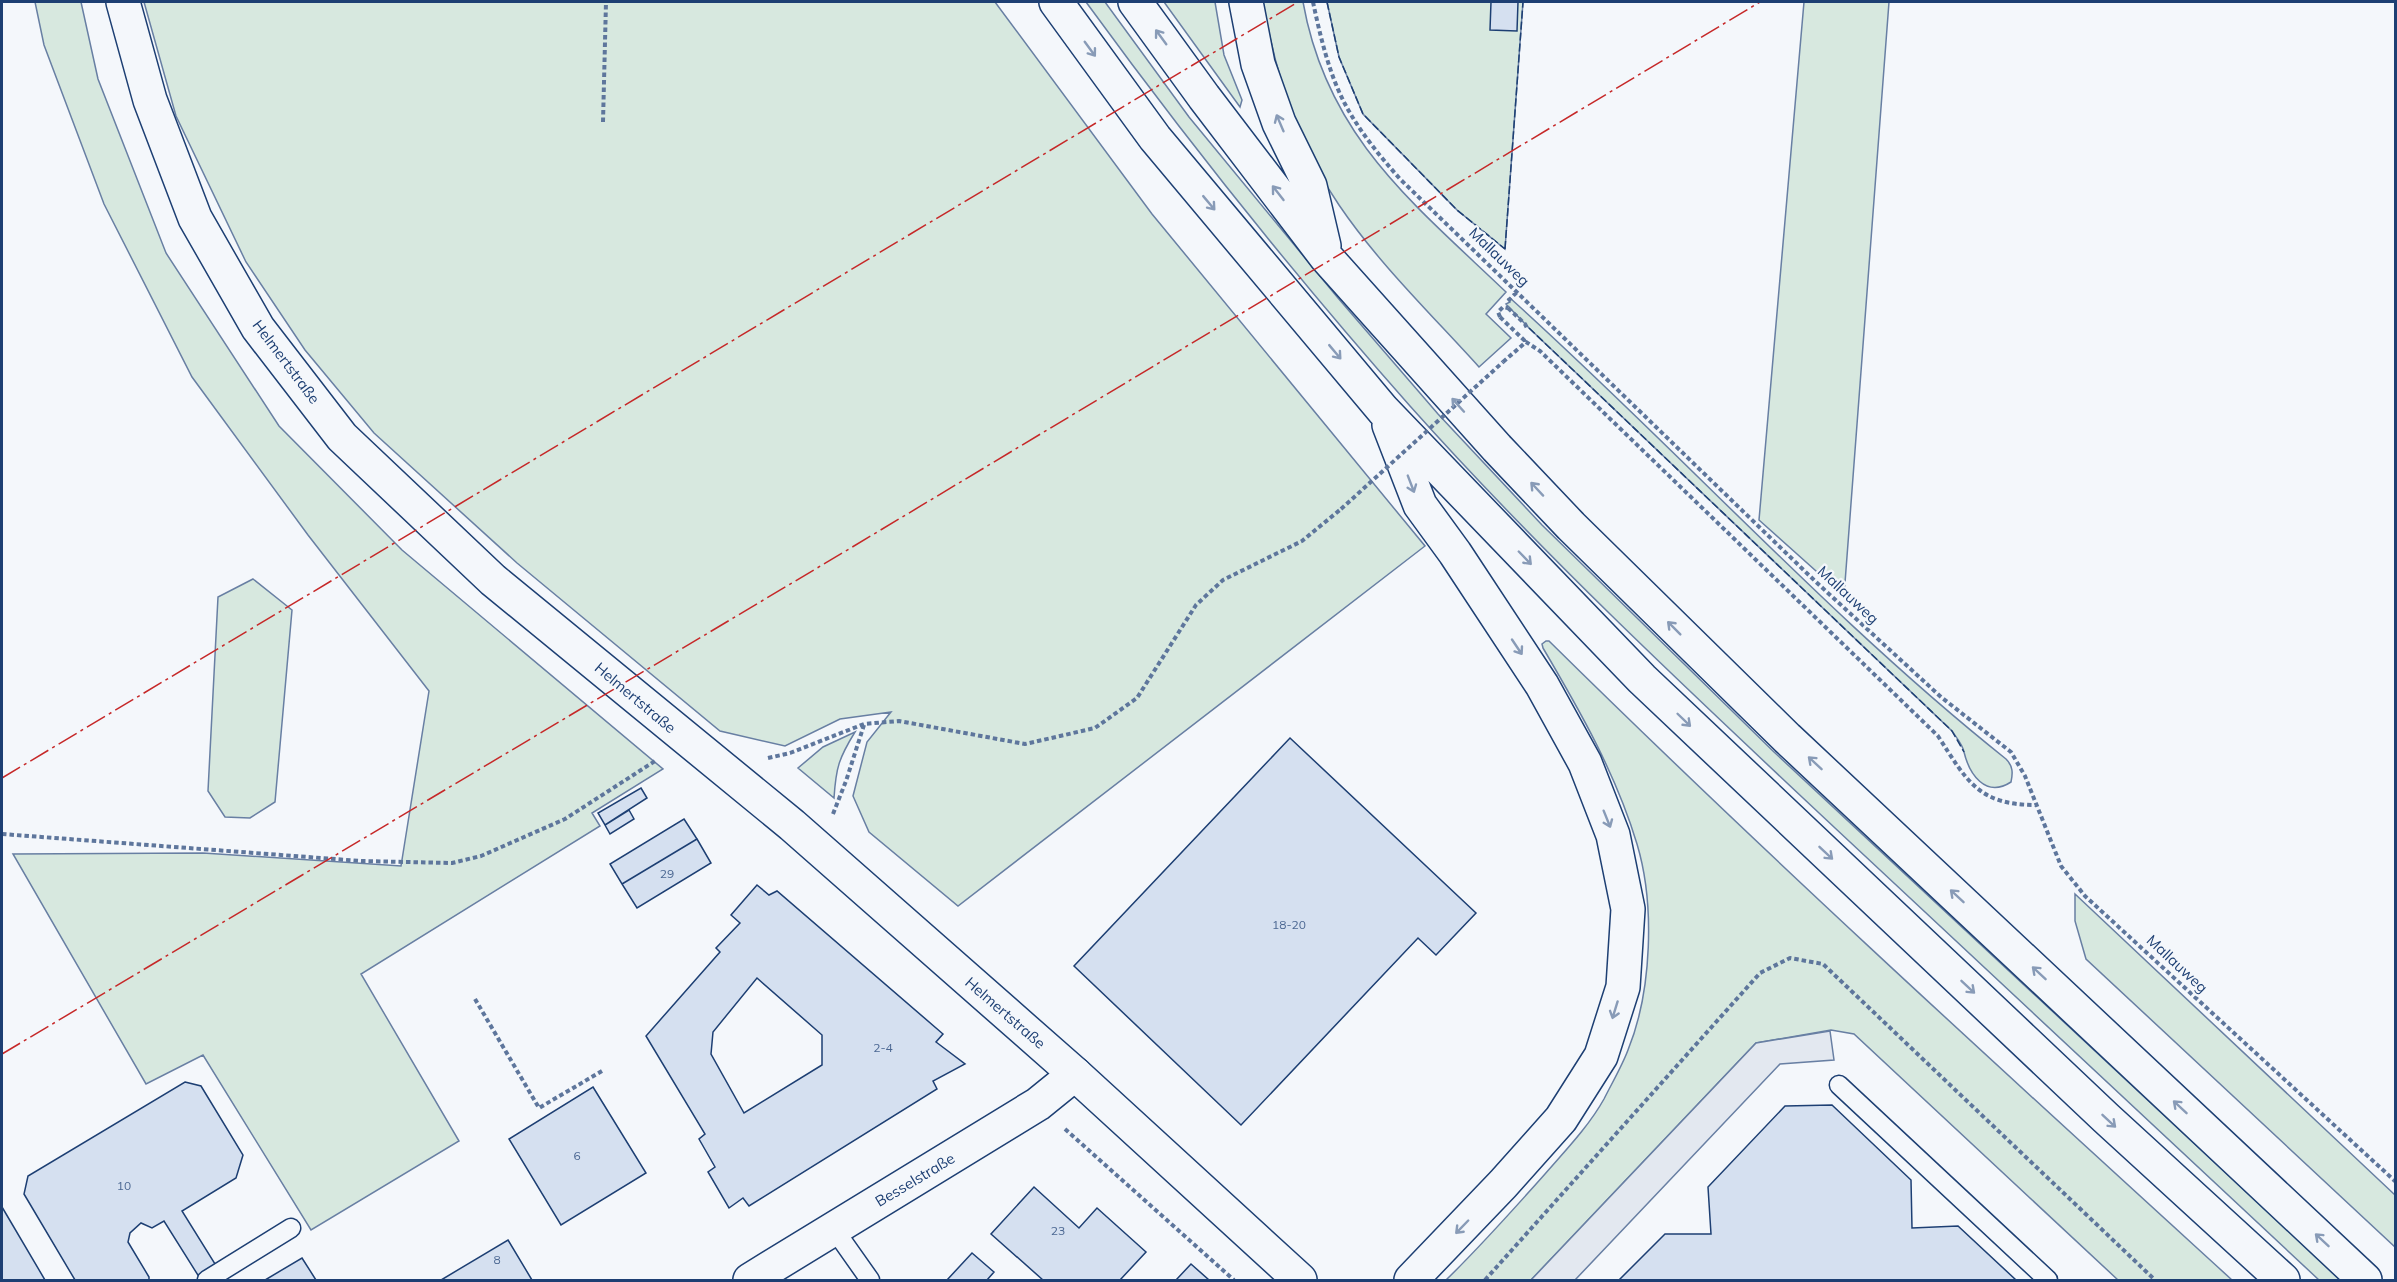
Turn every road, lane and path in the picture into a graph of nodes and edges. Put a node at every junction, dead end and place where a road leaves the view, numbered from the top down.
1 (123, 2) edge
2 (606, 2) edge
3 (1056, 2) edge
4 (1135, 2) edge
5 (1246, 2) edge
6 (1314, 2) edge
7 (603, 122) dead end
8 (1326, 256) junction
9 (1517, 292) junction
10 (1508, 301) dead end
11 (1527, 328) dead end
12 (1526, 342) junction
13 (1383, 410) junction
14 (864, 724) junction
15 (664, 756) dead end
16 (722, 770) junction
17 (2036, 805) junction
18 (792, 825) junction
19 (2, 834) edge
20 (475, 999) dead end
21 (602, 1071) dead end
22 (1075, 1074) junction
23 (1839, 1085) dead end
24 (1038, 1104) junction
25 (2396, 1182) edge
26 (291, 1228) dead end
27 (834, 1228) junction
28 (207, 1281) edge
29 (750, 1281) edge
30 (870, 1281) edge
31 (1234, 1281) edge
32 (1300, 1281) edge
33 (1411, 1281) edge
34 (1485, 1281) edge
35 (2048, 1281) edge
36 (2155, 1281) edge
37 (2283, 1281) edge
38 (2365, 1281) edge

1 - 16 main road, Helmertstraße
2 - 7 path
3 -> 13 main road
8 -> 4 main road
8 -> 5 main road
6 - 9 path, Mallauweg
38 -> 8 main road
9 - 10 path
9 - 17 path, Mallauweg
11 - 12 path, bridge
12 - 14 path, bridge
12 - 17 path
13 -> 33 main road
13 -> 37 main road
14 - 16 path
14 - 18 path
15 - 19 path
16 - 18 main road, Helmertstraße
17 - 25 path, Mallauweg
18 - 22 main road, Helmertstraße
20 - 21 path
22 - 24 main road, Besselstraße
22 - 32 main road, Helmertstraße
23 - 35 lane
24 - 27 main road, Besselstraße
24 - 31 path
26 - 28 lane
27 - 29 main road, Besselstraße
27 - 30 lane
34 - 36 path

